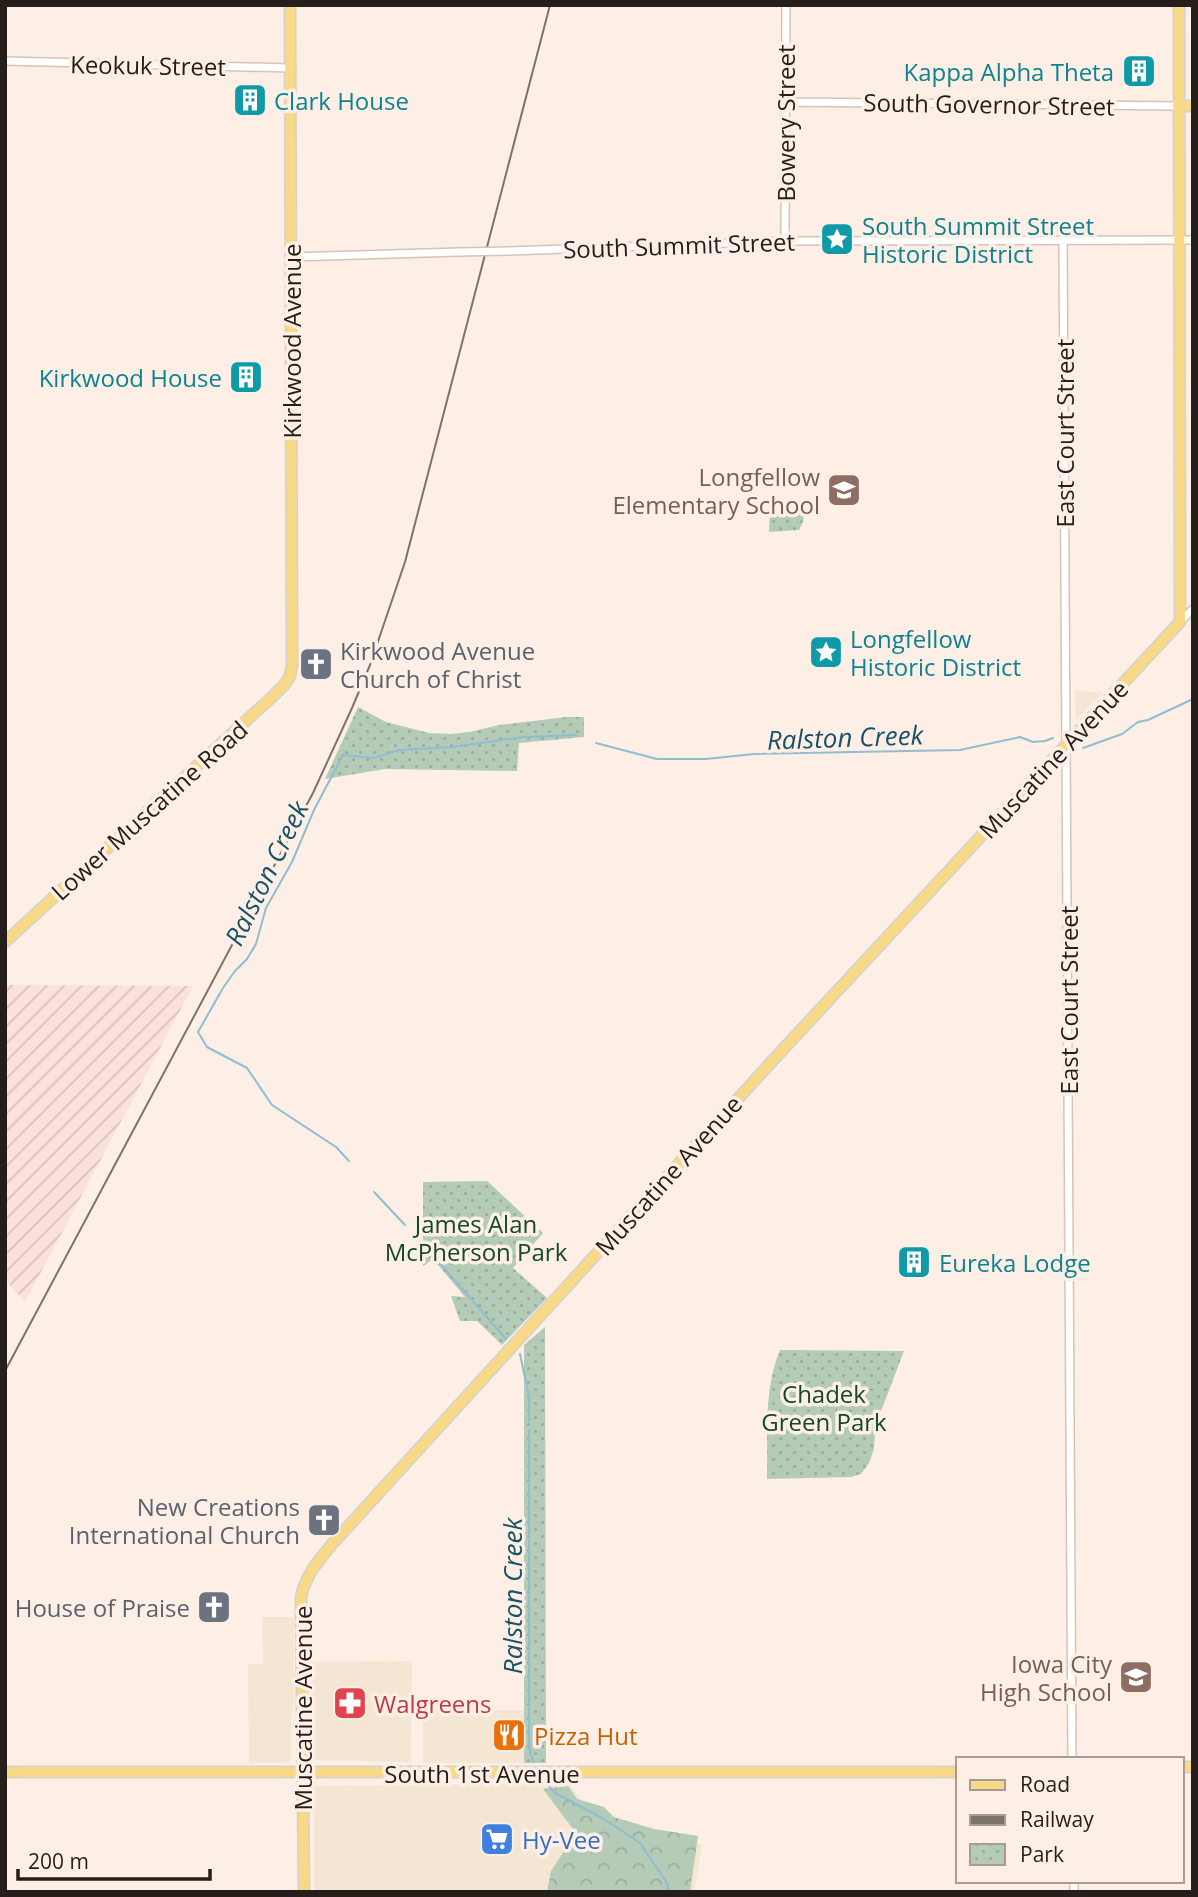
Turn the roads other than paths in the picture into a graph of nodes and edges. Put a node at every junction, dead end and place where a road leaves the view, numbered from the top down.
1 (290, 5) edge
2 (786, 5) edge
3 (1179, 5) edge
4 (5, 61) edge
5 (290, 68) junction
6 (786, 102) junction
7 (1178, 106) junction
8 (1193, 106) edge
9 (1178, 240) junction
10 (1193, 240) edge
11 (785, 241) junction
12 (1063, 241) junction
13 (291, 257) junction
14 (1193, 609) edge
15 (1180, 622) junction
16 (290, 676) joint
17 (1066, 745) junction
18 (5, 942) edge
19 (1072, 1757) edge
20 (5, 1772) edge
21 (956, 1772) edge
22 (303, 1773) junction
23 (304, 1892) edge

1 - 5 main road, Kirkwood Avenue
2 - 6 street, Bowery Street
3 - 7 main road
4 - 5 street, Keokuk Street
5 - 13 main road, Kirkwood Avenue
6 - 7 street, South Governor Street
6 - 11 street, Bowery Street
7 - 8 main road, South Governor Street
7 - 9 main road
9 - 10 street, South Summit Street
9 - 12 street, South Summit Street
9 - 15 main road
11 - 12 street, South Summit Street
11 - 13 street, South Summit Street, bridge
12 - 17 street, East Court Street
13 - 16 main road, Kirkwood Avenue
14 - 15 street, Muscatine Avenue
15 - 17 main road, Muscatine Avenue
16 - 18 main road, Lower Muscatine Road
17 - 19 street, East Court Street
17 - 22 main road, Muscatine Avenue
20 - 22 main road, South 1st Avenue
21 - 22 main road, South 1st Avenue
22 - 23 main road, Muscatine Avenue

